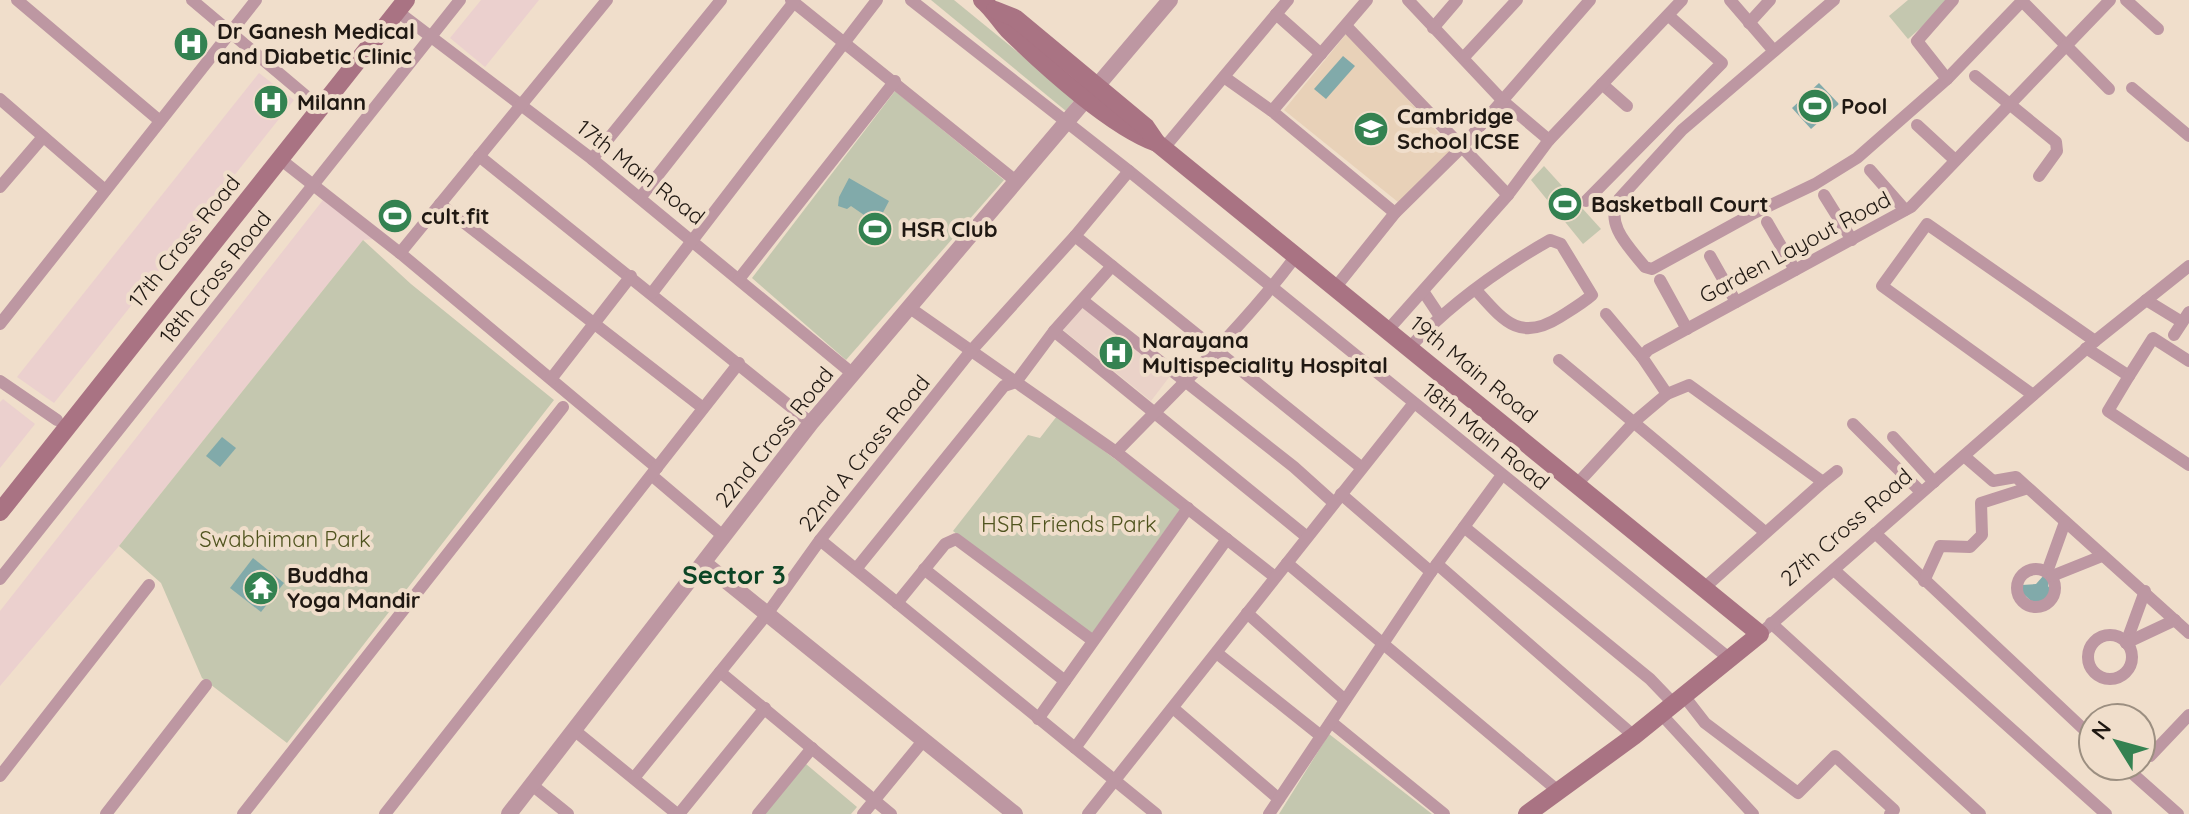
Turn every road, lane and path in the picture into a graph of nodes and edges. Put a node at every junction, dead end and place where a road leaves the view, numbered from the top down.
1 (17, 0) edge
2 (192, 0) edge
3 (256, 0) edge
4 (460, 0) edge
5 (607, 0) edge
6 (721, 0) edge
7 (877, 0) edge
8 (911, 0) edge
9 (1288, 0) edge
10 (1367, 0) edge
11 (1408, 0) edge
12 (1457, 0) edge
13 (1517, 0) edge
14 (1590, 0) edge
15 (1682, 0) edge
16 (1730, 0) edge
17 (1770, 0) edge
18 (1834, 0) edge
19 (1953, 0) edge
20 (2110, 0) edge
21 (2126, 0) edge
22 (792, 1) edge
23 (1168, 1) edge
24 (2024, 3) edge
25 (398, 4) edge
26 (988, 5) edge
27 (1276, 14) junction
28 (1669, 16) junction
29 (1749, 23) junction
30 (1346, 26) junction
31 (1433, 28) junction
32 (2158, 29) dead end
33 (228, 33) junction
34 (432, 36) junction
35 (845, 40) junction
36 (2066, 43) junction
37 (1774, 51) junction
38 (1321, 54) junction
39 (1465, 56) junction
40 (1975, 76) dead end
41 (1224, 77) junction
42 (1947, 79) junction
43 (895, 81) junction
44 (1602, 84) junction
45 (2132, 88) dead end
46 (2109, 89) dead end
47 (1092, 92) junction
48 (0, 99) edge
49 (312, 101) junction
50 (1503, 101) junction
51 (2007, 104) junction
52 (521, 106) junction
53 (1627, 106) dead end
54 (1272, 111) junction
55 (160, 121) junction
56 (1067, 124) junction
57 (1917, 125) dead end
58 (2189, 136) edge
59 (43, 137) junction
60 (1549, 140) junction
61 (1161, 145) junction
62 (1461, 148) junction
63 (479, 156) junction
64 (592, 159) junction
65 (1955, 160) junction
66 (291, 167) junction
67 (1870, 170) dead end
68 (1129, 171) junction
69 (2039, 176) dead end
70 (1017, 182) junction
71 (315, 184) junction
72 (0, 187) edge
73 (105, 190) junction
74 (1508, 195) junction
75 (1824, 195) dead end
76 (640, 198) junction
77 (1586, 201) dead end
78 (440, 204) junction
79 (1905, 210) junction
80 (1395, 213) junction
81 (1767, 222) dead end
82 (1075, 236) junction
83 (691, 238) junction
84 (1852, 240) junction
85 (400, 253) junction
86 (1296, 256) junction
87 (1710, 256) dead end
88 (1112, 266) junction
89 (2189, 266) edge
90 (1795, 270) junction
91 (631, 276) junction
92 (739, 279) junction
93 (1660, 280) dead end
94 (1273, 287) junction
95 (1335, 288) junction
96 (1475, 289) junction
97 (1423, 291) junction
98 (652, 293) junction
99 (1082, 300) junction
100 (2146, 300) junction
101 (1736, 302) junction
102 (910, 308) junction
103 (1606, 314) dead end
104 (1439, 315) junction
105 (2185, 317) edge
106 (595, 322) junction
107 (0, 324) edge
108 (1687, 329) junction
109 (1054, 331) junction
110 (1387, 331) junction
111 (2174, 335) dead end
112 (2091, 344) junction
113 (1409, 348) junction
114 (1215, 350) junction
115 (970, 352) junction
116 (1642, 357) junction
117 (1559, 360) dead end
118 (2189, 361) edge
119 (739, 363) junction
120 (853, 374) junction
121 (2129, 376) junction
122 (551, 379) junction
123 (1186, 380) junction
124 (0, 381) edge
125 (1016, 382) junction
126 (1667, 394) junction
127 (2033, 395) junction
128 (1414, 403) junction
129 (563, 407) dead end
130 (703, 408) junction
131 (1155, 411) junction
132 (57, 420) junction
133 (1635, 421) junction
134 (811, 423) junction
135 (1853, 424) dead end
136 (1893, 437) dead end
137 (1116, 452) junction
138 (1908, 454) junction
139 (1964, 456) junction
140 (1895, 465) junction
141 (2189, 465) edge
142 (1362, 468) junction
143 (1837, 471) dead end
144 (656, 474) junction
145 (1502, 475) junction
146 (1823, 482) junction
147 (1934, 482) junction
148 (1577, 484) junction
149 (2028, 488) junction
150 (1921, 492) junction
151 (0, 493) edge
152 (1337, 498) junction
153 (1188, 508) junction
154 (0, 512) edge
155 (2065, 522) junction
156 (1464, 527) junction
157 (1765, 532) junction
158 (1875, 533) junction
159 (723, 536) junction
160 (1307, 537) junction
161 (1227, 539) junction
162 (820, 540) junction
163 (2102, 556) junction
164 (704, 563) junction
165 (1287, 563) junction
166 (1434, 568) junction
167 (856, 569) junction
168 (924, 569) junction
169 (1834, 570) junction
170 (1275, 577) junction
171 (0, 579) edge
172 (1924, 581) junction
173 (149, 585) dead end
174 (1704, 588) junction
175 (2145, 591) junction
176 (897, 603) junction
177 (1247, 613) junction
178 (767, 614) junction
179 (2175, 620) junction
180 (1765, 628) junction
181 (2189, 633) edge
182 (1092, 640) junction
183 (1383, 644) junction
184 (1218, 654) junction
185 (1730, 659) junction
186 (720, 672) junction
187 (1065, 681) junction
188 (206, 685) dead end
189 (1345, 700) junction
190 (1673, 705) junction
191 (765, 708) junction
192 (1173, 708) junction
193 (2189, 715) edge
194 (1038, 719) junction
195 (1331, 722) junction
196 (1705, 723) junction
197 (2077, 723) edge
198 (574, 730) junction
199 (1321, 736) junction
200 (1634, 736) junction
201 (1682, 740) junction
202 (923, 741) junction
203 (812, 748) junction
204 (1075, 748) junction
205 (2157, 749) edge
206 (0, 776) edge
207 (634, 778) junction
208 (1115, 781) junction
209 (2142, 782) edge
210 (532, 785) junction
211 (1557, 790) junction
212 (1279, 799) junction
213 (874, 800) junction
214 (106, 814) edge
215 (243, 814) edge
216 (385, 814) edge
217 (509, 814) edge
218 (568, 814) edge
219 (678, 814) edge
220 (758, 814) edge
221 (863, 814) edge
222 (891, 814) edge
223 (1015, 814) edge
224 (1088, 814) edge
225 (1156, 814) edge
226 (1269, 814) edge
227 (1444, 814) edge
228 (1527, 814) edge
229 (1753, 814) edge
230 (1890, 814) edge
231 (1980, 814) edge
232 (2106, 814) edge
233 (2178, 814) edge

1 - 55 street
2 - 33 street
3 - 33 street
4 - 34 street, 18th Cross Road
5 - 52 street
6 - 64 street
7 - 35 street
8 - 56 street, 18th Main Road
9 - 27 street
10 - 30 street
11 - 31 street
12 - 31 street
13 - 39 street
14 - 50 street
15 - 28 street
16 - 29 street
17 - 29 street
18 - 37 street
19 - 42 street
20 - 36 street, Garden Layout Road
21 - 32 street
22 - 35 street
22 - 76 street
23 - 47 street, 22nd Cross Road
24 - 36 street
24 - 42 street
25 - 34 street, 17th Main Road
25 - 49 main road, 17th Cross Road
25 - 66 main road, 17th Cross Road
26 - 47 main road, 19th Main Road
27 - 38 street
27 - 41 street
28 - 44 street
28 - 77 street
29 - 37 street
30 - 38 street
30 - 62 street
31 - 39 street
33 - 49 street
33 - 55 street
34 - 52 street, 17th Main Road
34 - 71 street, 18th Cross Road
35 - 43 street
35 - 83 street
36 - 46 street
36 - 51 street, Garden Layout Road
37 - 42 street
38 - 54 street
39 - 50 street
40 - 51 street
41 - 54 street
41 - 61 street
43 - 70 street
43 - 92 street
44 - 53 street
44 - 60 street
45 - 58 street
47 - 56 street, 22nd Cross Road
47 - 61 main road, 19th Main Road
48 - 59 street
49 - 132 main road, 17th Cross Road
50 - 60 street
50 - 62 street
51 - 65 street, Garden Layout Road
51 - 69 street
52 - 63 street
52 - 64 street, 17th Main Road
54 - 80 street
55 - 73 street
56 - 68 street, 18th Main Road
56 - 70 street, 22nd Cross Road
57 - 65 street
59 - 72 street
59 - 73 street
60 - 74 street
61 - 86 main road, 19th Main Road
62 - 74 street
62 - 80 street
63 - 78 street
63 - 91 street
64 - 76 street, 17th Main Road
65 - 79 street, Garden Layout Road
66 - 71 street
66 - 154 main road, 17th Cross Road
67 - 79 street
68 - 82 street, 22nd A Cross Road
68 - 94 street, 18th Main Road
70 - 102 street, 22nd Cross Road
71 - 85 street
71 - 171 street, 18th Cross Road
73 - 107 street
74 - 97 street
75 - 84 street
76 - 83 street, 17th Main Road
78 - 85 street
78 - 106 street
79 - 84 street, Garden Layout Road
80 - 95 street
81 - 90 street
82 - 88 street
82 - 115 street, 22nd A Cross Road
83 - 92 street, 17th Main Road
83 - 98 street
84 - 90 street, Garden Layout Road
85 - 122 street
86 - 94 street
86 - 95 main road, 19th Main Road
87 - 101 street
88 - 99 street
88 - 114 street
89 - 100 street, 27th Cross Road
90 - 101 street, Garden Layout Road
91 - 98 street
91 - 106 street
92 - 120 street, 17th Main Road
93 - 108 street
94 - 114 street
94 - 128 street, 18th Main Road
95 - 110 main road, 19th Main Road
96 - 96 street
96 - 104 street
97 - 104 street
97 - 110 street
98 - 119 street
99 - 109 street
99 - 123 street
100 - 105 street
100 - 112 street, 27th Cross Road
101 - 108 street, Garden Layout Road
102 - 115 street
102 - 120 street, 22nd Cross Road
103 - 116 street
104 - 113 street
105 - 111 street
106 - 122 street
106 - 130 street
108 - 116 street, Garden Layout Road
109 - 125 street
109 - 131 street
110 - 113 main road, 19th Main Road
112 - 121 street
112 - 127 street, 27th Cross Road
112 - 127 street
113 - 148 main road, 19th Main Road
114 - 123 street
114 - 142 street
115 - 125 street
115 - 162 street, 22nd A Cross Road
116 - 126 street
117 - 133 street
118 - 121 street
119 - 130 street
119 - 134 street
120 - 134 street, 22nd Cross Road
121 - 141 street
122 - 144 street
123 - 131 street
123 - 152 street
124 - 132 street
125 - 137 street
125 - 167 street
126 - 133 street
126 - 146 street
127 - 139 street, 27th Cross Road
128 - 142 street
128 - 145 street, 18th Main Road
129 - 215 street
130 - 144 street
131 - 137 street
131 - 160 street
132 - 151 main road, 17th Cross Road
133 - 148 street
133 - 157 street
134 - 159 street, 22nd Cross Road
135 - 140 street
136 - 138 street
137 - 153 street
138 - 140 street
138 - 147 street
139 - 147 street, 27th Cross Road
139 - 149 street
140 - 150 street
142 - 152 street
143 - 146 street
144 - 159 street
144 - 216 street
145 - 156 street
145 - 185 street, 18th Main Road
146 - 157 street
147 - 150 street, 27th Cross Road
148 - 174 main road, 19th Main Road
149 - 155 street
149 - 172 street
150 - 158 street, 27th Cross Road
152 - 160 street
152 - 166 street
153 - 161 street
153 - 182 street
155 - 163 street
155 - 163 street
156 - 166 street
156 - 190 street
157 - 174 street
158 - 169 street, 27th Cross Road
158 - 172 street
159 - 164 street, 22nd Cross Road
160 - 165 street
161 - 170 street
161 - 204 street
162 - 167 street
162 - 178 street, 22nd A Cross Road
163 - 175 street
164 - 178 street
164 - 198 street, 22nd Cross Road
165 - 170 street
165 - 183 street
166 - 183 street
166 - 200 street
167 - 176 street
168 - 176 street
168 - 182 street
168 - 187 street
169 - 180 street, 27th Cross Road
169 - 232 street
170 - 177 street
172 - 197 street
173 - 206 street
174 - 180 main road, 19th Main Road
175 - 179 street
175 - 179 street
176 - 194 street
177 - 184 street
177 - 189 street
178 - 186 street, 22nd A Cross Road
178 - 202 street
179 - 181 street
180 - 185 main road, 27th Cross Road
180 - 231 street
182 - 187 street
183 - 189 street
183 - 211 street
184 - 192 street
184 - 199 street
185 - 190 main road, 27th Cross Road
186 - 191 street
186 - 207 street, 22nd A Cross Road
187 - 194 street
188 - 214 street
189 - 195 street
190 - 196 street
190 - 200 main road, 27th Cross Road
190 - 201 street
191 - 203 street
191 - 219 street
192 - 208 street
192 - 212 street
193 - 205 street
194 - 204 street
195 - 199 street
195 - 227 street
196 - 201 street
196 - 230 street
198 - 207 street
198 - 210 street, 22nd Cross Road
199 - 212 street
200 - 211 main road, 27th Cross Road
201 - 229 street
202 - 213 street
202 - 223 street
203 - 213 street
203 - 220 street
204 - 208 street
207 - 219 street
208 - 224 street
208 - 225 street
209 - 233 street
210 - 217 street, 22nd Cross Road
210 - 218 street
211 - 228 main road, 27th Cross Road
212 - 226 street
213 - 221 street
213 - 222 street

